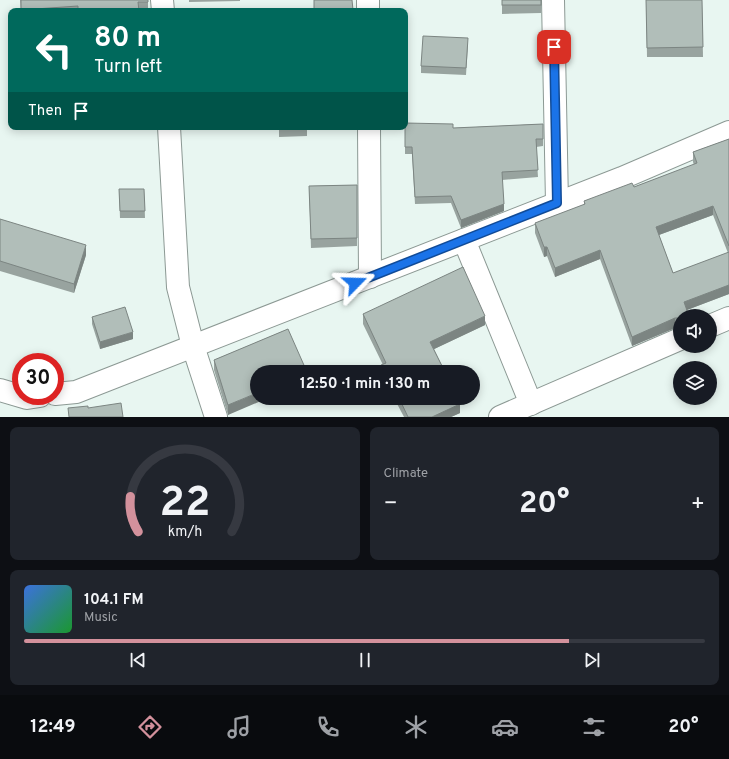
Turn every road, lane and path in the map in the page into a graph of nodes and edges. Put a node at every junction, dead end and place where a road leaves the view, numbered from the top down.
1 (553, 0) edge
2 (169, 130) edge
3 (369, 130) edge
4 (729, 132) edge
5 (557, 203) junction
6 (464, 240) junction
7 (370, 277) junction
8 (729, 318) edge
9 (717, 323) edge
10 (673, 342) edge
11 (193, 346) junction
12 (0, 390) edge
13 (64, 393) edge
14 (12, 394) edge
15 (531, 404) junction
16 (216, 417) edge
17 (500, 417) edge

1 - 5 street
2 - 11 street
3 - 7 street
4 - 5 street
5 - 6 street
6 - 7 street
6 - 15 street
7 - 11 street
8 - 9 street
10 - 15 street
11 - 13 street
11 - 16 street
12 - 14 street
15 - 17 street

